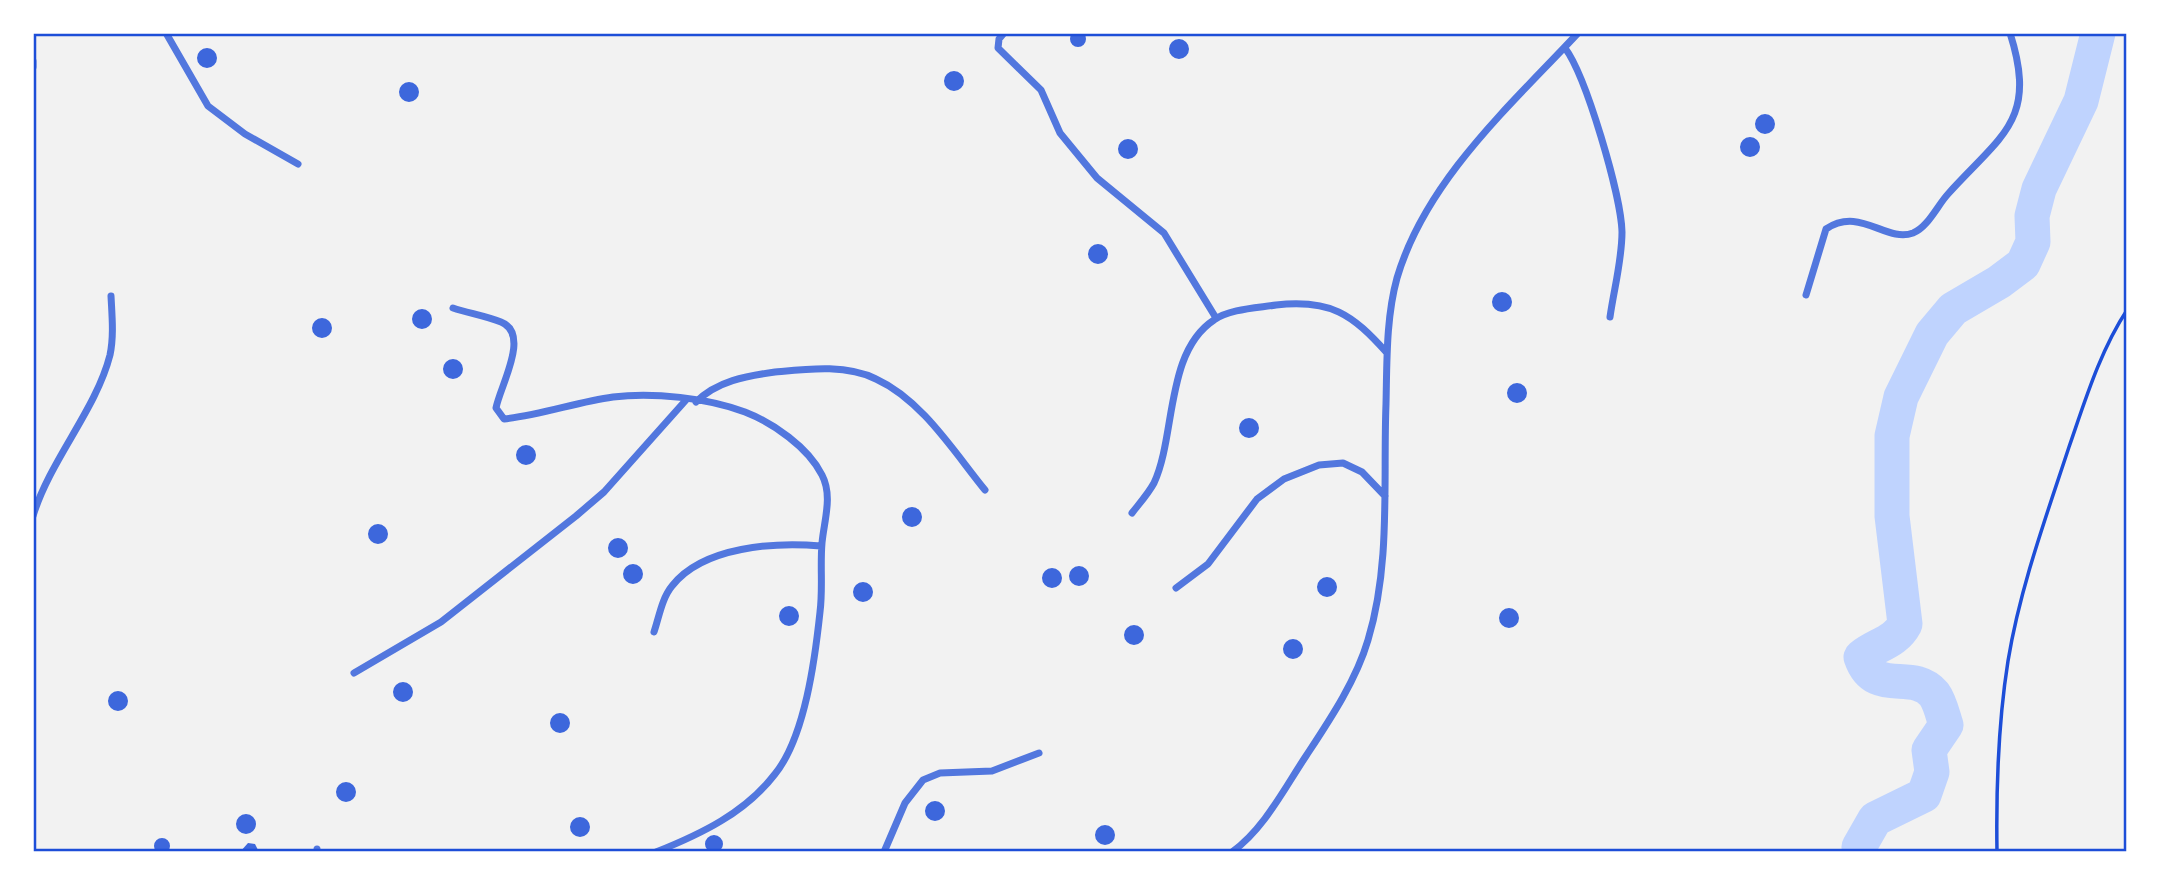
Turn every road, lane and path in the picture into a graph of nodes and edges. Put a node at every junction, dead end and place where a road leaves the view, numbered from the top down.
1 (166, 33) edge
2 (1004, 33) edge
3 (1578, 33) edge
4 (2010, 33) edge
5 (1565, 48) junction
6 (33, 61) edge
7 (33, 67) edge
8 (298, 164) dead end
9 (1806, 295) dead end
10 (111, 296) dead end
11 (453, 308) dead end
12 (2127, 310) edge
13 (1610, 317) dead end
14 (1216, 318) junction
15 (1387, 353) junction
16 (686, 400) junction
17 (696, 402) junction
18 (985, 490) dead end
19 (1385, 496) junction
20 (1132, 513) dead end
21 (33, 516) edge
22 (821, 546) junction
23 (1176, 587) dead end
24 (654, 632) dead end
25 (354, 673) dead end
26 (1039, 753) dead end
27 (656, 852) edge
28 (884, 852) edge
29 (1232, 852) edge
30 (1997, 852) edge

1 - 8 street
2 - 14 street
3 - 5 street
4 - 9 street
5 - 13 street
5 - 15 street
6 - 7 street
10 - 21 street
11 - 16 street
12 - 30 path
14 - 15 street
14 - 20 street
15 - 19 street
16 - 17 street
16 - 25 street
17 - 18 street
17 - 22 street
19 - 23 street
19 - 29 street
22 - 24 street
22 - 27 street
26 - 28 street

